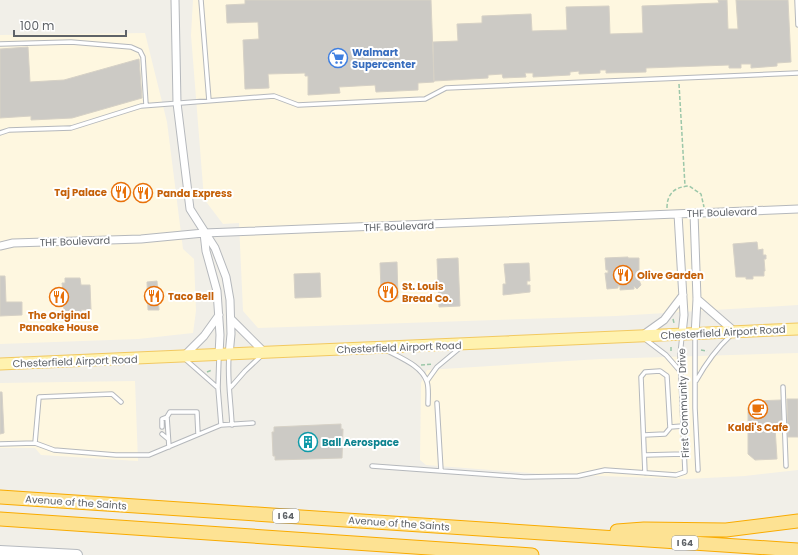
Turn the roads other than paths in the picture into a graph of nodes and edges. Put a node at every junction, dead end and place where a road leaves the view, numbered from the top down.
1 (175, 0) edge
2 (201, 0) edge
3 (797, 0) edge
4 (798, 24) edge
5 (0, 44) edge
6 (798, 73) edge
7 (208, 101) junction
8 (177, 103) junction
9 (146, 105) junction
10 (0, 133) edge
11 (798, 209) edge
12 (694, 213) junction
13 (678, 214) junction
14 (204, 233) junction
15 (0, 246) edge
16 (683, 295) junction
17 (697, 299) junction
18 (219, 315) junction
19 (231, 319) junction
20 (798, 329) edge
21 (735, 332) junction
22 (682, 334) junction
23 (696, 335) junction
24 (641, 336) junction
25 (465, 344) junction
26 (381, 347) junction
27 (265, 353) junction
28 (224, 355) junction
29 (183, 357) junction
30 (0, 364) edge
31 (681, 372) junction
32 (427, 382) junction
33 (695, 382) junction
34 (231, 387) junction
35 (783, 387) dead end
36 (218, 388) junction
37 (121, 402) dead end
38 (437, 403) dead end
39 (428, 404) dead end
40 (167, 417) junction
41 (253, 423) dead end
42 (221, 425) junction
43 (232, 425) junction
44 (670, 426) junction
45 (683, 426) junction
46 (162, 427) dead end
47 (162, 434) dead end
48 (198, 434) junction
49 (644, 435) junction
50 (168, 439) junction
51 (35, 443) junction
52 (0, 444) edge
53 (169, 446) junction
54 (684, 454) junction
55 (645, 455) junction
56 (372, 466) dead end
57 (786, 466) dead end
58 (698, 470) dead end
59 (441, 471) junction
60 (644, 473) junction
61 (0, 497) edge
62 (0, 519) edge
63 (798, 521) edge
64 (573, 535) junction
65 (798, 550) edge
66 (0, 551) edge
67 (77, 555) edge
68 (532, 555) edge

1 - 8 street
2 - 7 lane
3 - 4 lane
5 - 9 lane
6 - 7 lane
7 - 8 lane
8 - 9 lane
8 - 14 street
9 - 10 lane
11 - 12 street, THF Boulevard
12 - 13 street, THF Boulevard
12 - 17 street, First Community Drive
13 - 14 street, THF Boulevard
13 - 16 street, First Community Drive
14 - 15 street, THF Boulevard
14 - 18 street
14 - 19 street
16 - 22 street, First Community Drive
16 - 24 street
17 - 21 street
17 - 23 street, First Community Drive
18 - 28 street
18 - 29 street
19 - 27 street
19 - 28 street
20 - 21 main road, Chesterfield Airport Road
21 - 23 main road, Chesterfield Airport Road
21 - 33 lane
22 - 23 main road, Chesterfield Airport Road
22 - 24 main road, Chesterfield Airport Road
22 - 31 lane, First Community Drive
23 - 33 lane, First Community Drive
24 - 25 main road, Chesterfield Airport Road
24 - 31 lane
25 - 26 main road, Chesterfield Airport Road
25 - 32 lane
26 - 27 main road, Chesterfield Airport Road
26 - 32 lane
27 - 28 main road, Chesterfield Airport Road
27 - 34 lane
28 - 29 main road, Chesterfield Airport Road
28 - 34 lane
28 - 36 lane
29 - 30 main road, Chesterfield Airport Road
29 - 36 lane
31 - 45 lane, First Community Drive
32 - 39 lane
33 - 58 lane, First Community Drive
34 - 43 lane
35 - 57 lane
36 - 42 lane
37 - 51 lane
38 - 59 lane
40 - 46 lane
40 - 48 lane
40 - 50 lane
41 - 43 lane
42 - 43 lane
42 - 48 lane
44 - 45 lane
44 - 49 lane
44 - 49 lane
45 - 54 lane, First Community Drive
47 - 50 lane
48 - 53 lane
49 - 55 lane
50 - 53 lane
51 - 52 lane
51 - 53 lane
54 - 55 lane
54 - 60 lane, First Community Drive
55 - 60 lane
56 - 59 lane
59 - 60 lane
61 - 64 highway, Avenue of the Saints / I 64
62 - 68 highway, I 64
63 - 64 highway
64 - 65 highway, Avenue of the Saints / I 64
66 - 67 street

